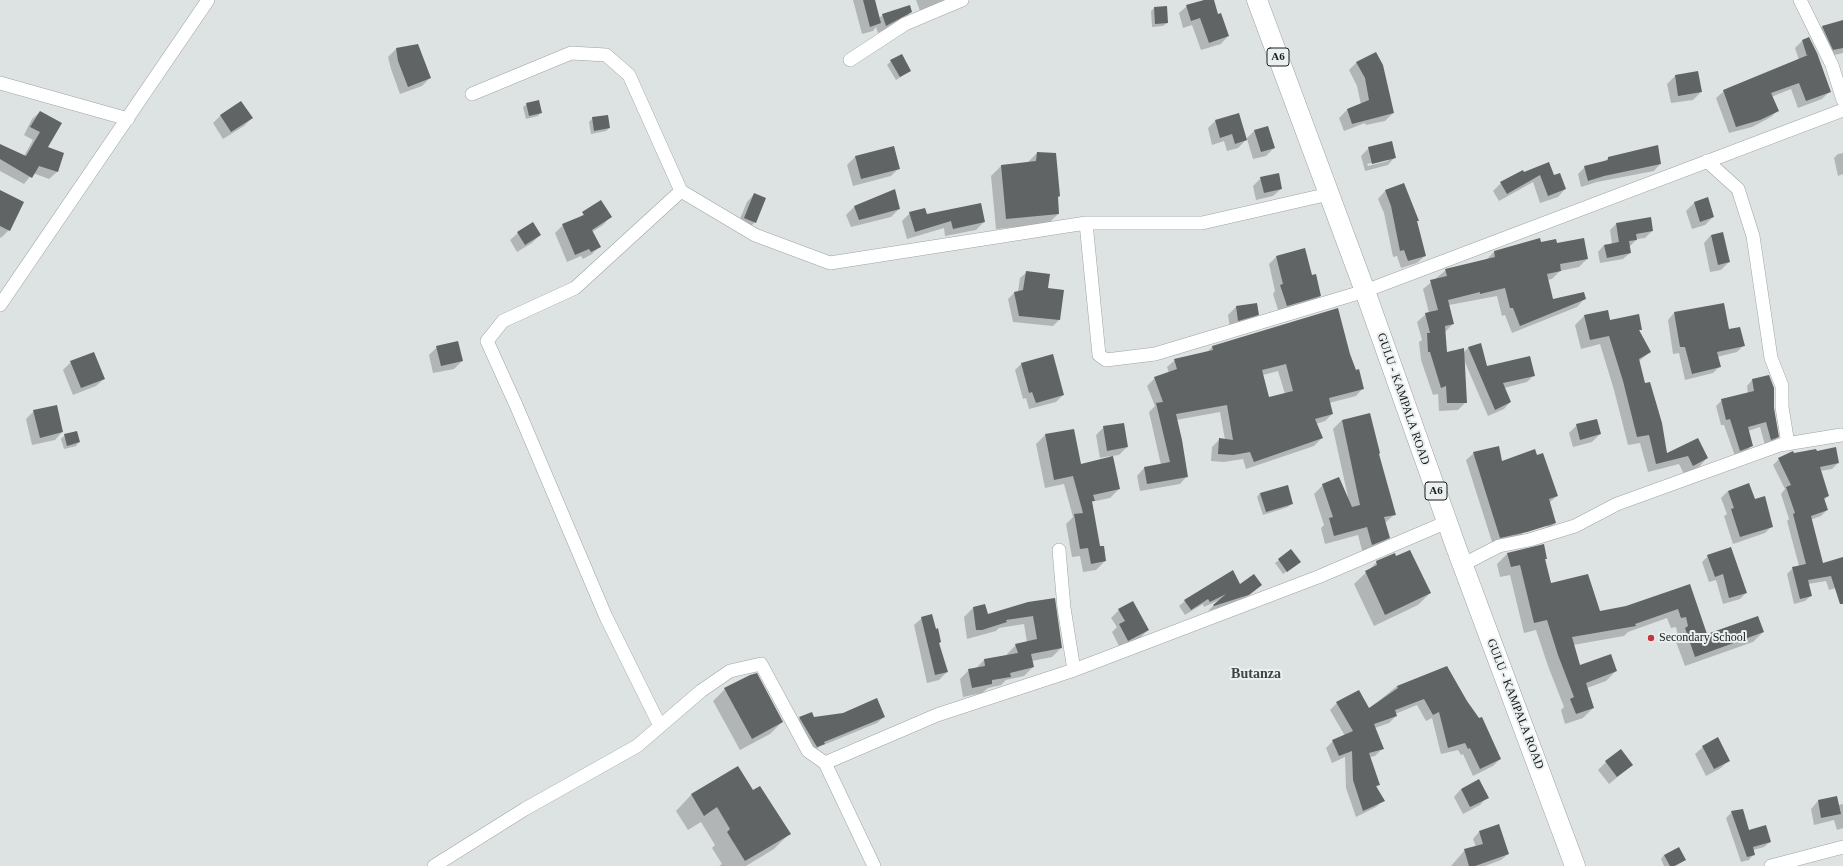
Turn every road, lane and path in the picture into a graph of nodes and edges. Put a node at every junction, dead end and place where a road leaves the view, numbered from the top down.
1 (208, 0) edge
2 (962, 0) edge
3 (1257, 0) edge
4 (1800, 0) edge
5 (850, 60) dead end
6 (0, 83) edge
7 (472, 94) dead end
8 (1843, 100) edge
9 (1843, 110) edge
10 (128, 119) junction
11 (1707, 161) junction
12 (681, 191) junction
13 (1330, 194) junction
14 (1086, 223) junction
15 (1365, 290) junction
16 (0, 305) edge
17 (1842, 435) dead end
18 (1788, 444) junction
19 (1447, 522) junction
20 (1059, 550) dead end
21 (1462, 565) junction
22 (1074, 670) junction
23 (660, 726) junction
24 (825, 763) junction
25 (1843, 847) edge
26 (434, 866) edge
27 (874, 866) edge
28 (1575, 866) edge
29 (1771, 866) edge

1 - 10 street
2 - 5 street
3 - 13 main road, GULU - KAMPALA ROAD / A6
4 - 8 street
6 - 10 street
7 - 12 street
9 - 11 street
10 - 16 street
11 - 15 street
11 - 18 street
12 - 14 street
12 - 23 street
13 - 14 street
13 - 15 main road, GULU - KAMPALA ROAD / A6
14 - 15 street
15 - 19 main road, GULU - KAMPALA ROAD / A6
17 - 18 street
18 - 21 street
19 - 21 main road, GULU - KAMPALA ROAD / A6
19 - 22 street
20 - 22 street
21 - 28 main road, GULU - KAMPALA ROAD / A6
22 - 24 street
23 - 24 street
23 - 26 street
24 - 27 street
25 - 29 street

